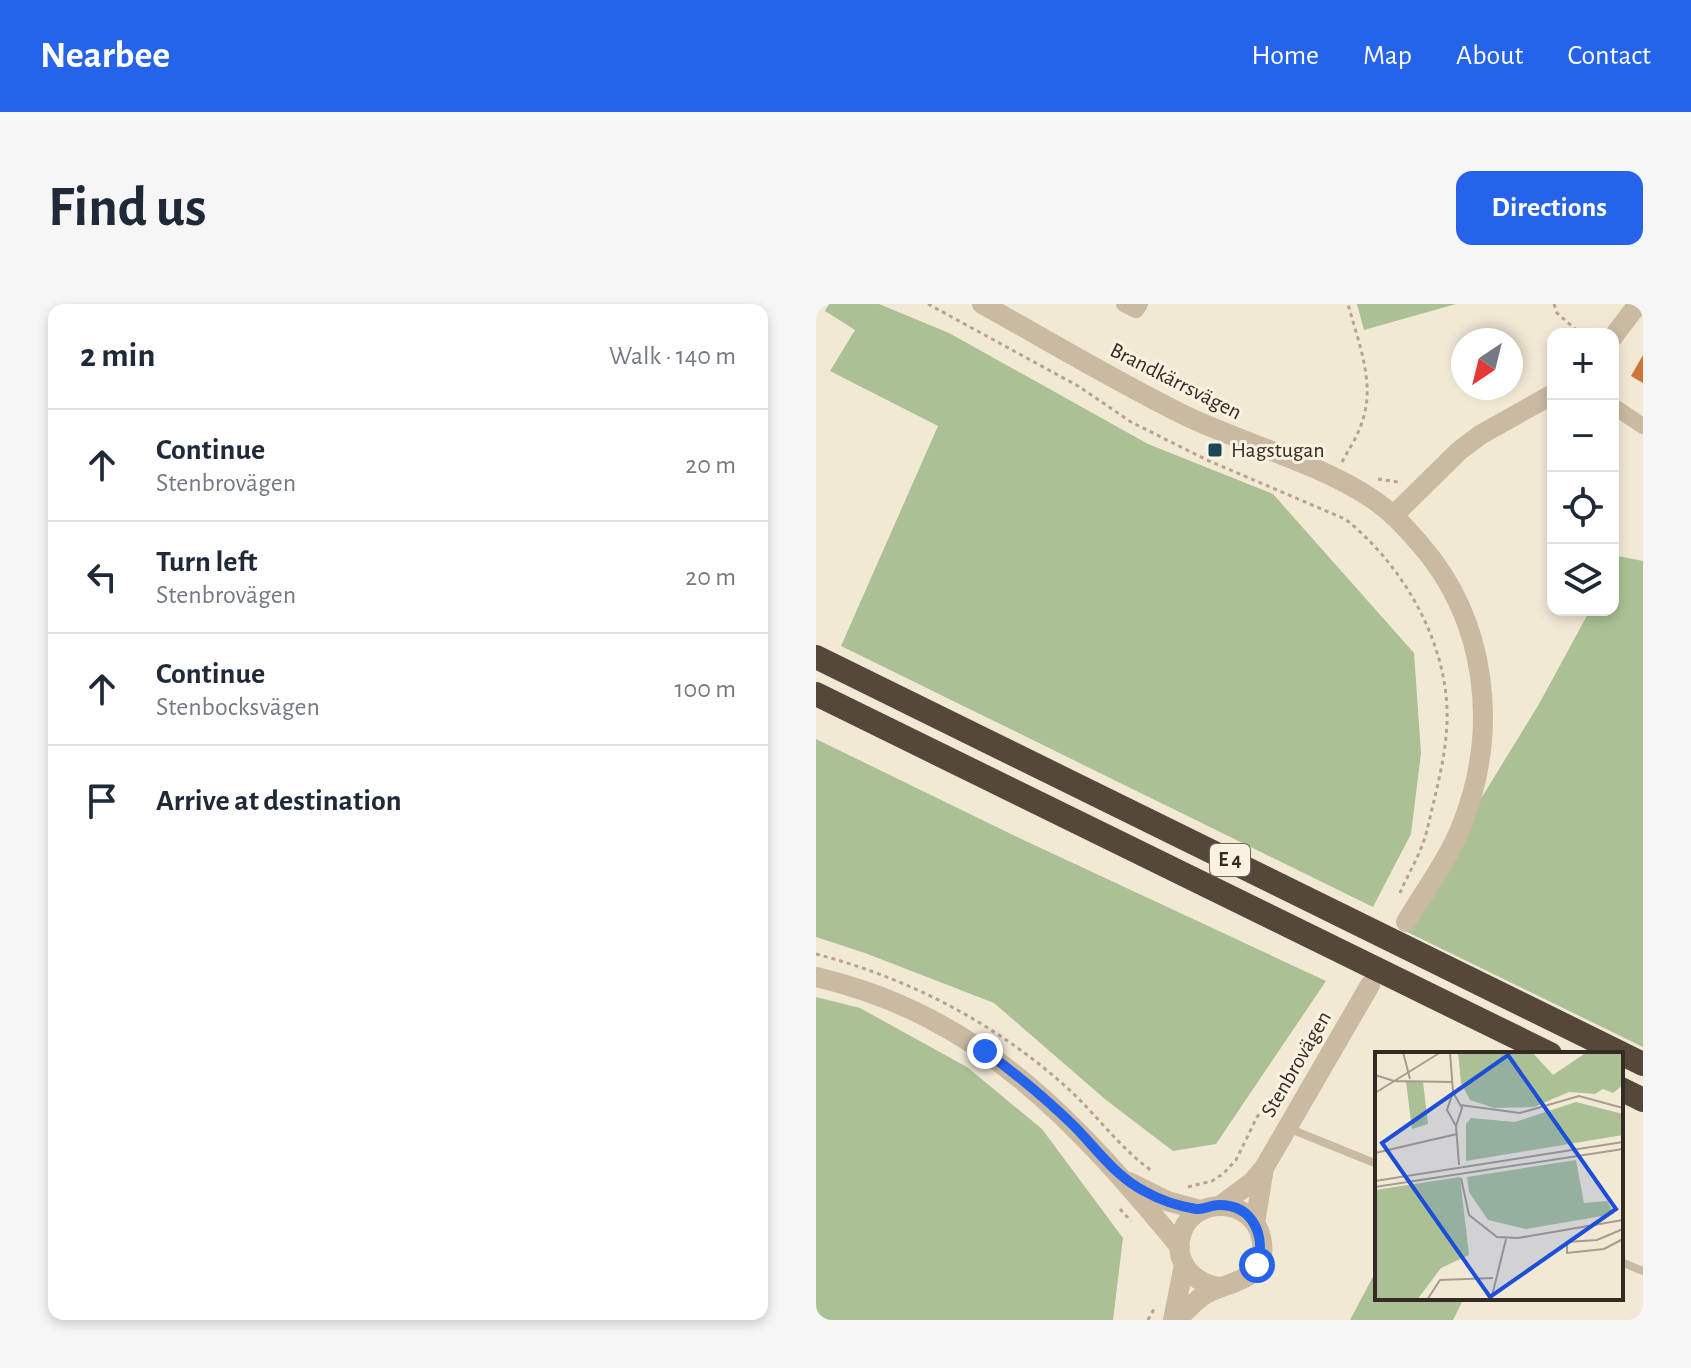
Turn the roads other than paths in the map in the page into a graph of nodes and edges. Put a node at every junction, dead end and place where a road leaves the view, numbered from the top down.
1 (982, 304) edge
2 (1124, 304) edge
3 (1140, 304) edge
4 (1638, 304) edge
5 (1619, 329) edge
6 (1547, 397) edge
7 (1619, 410) edge
8 (1643, 426) edge
9 (1394, 515) junction
10 (816, 657) edge
11 (816, 694) edge
12 (1406, 922) dead end
13 (816, 977) edge
14 (1370, 985) dead end
15 (1546, 1052) edge
16 (1619, 1052) edge
17 (1623, 1054) edge
18 (1643, 1064) edge
19 (1623, 1090) edge
20 (1643, 1100) edge
21 (1287, 1128) junction
22 (1375, 1163) edge
23 (1264, 1168) junction
24 (1119, 1175) junction
25 (1221, 1205) junction
26 (1200, 1210) junction
27 (1255, 1223) junction
28 (1182, 1256) junction
29 (1623, 1263) edge
30 (1643, 1271) edge
31 (1221, 1287) junction
32 (1175, 1320) edge

1 - 9 street, Brandkärrsvägen
2 - 3 street
4 - 5 street
6 - 9 street
7 - 8 street
9 - 12 street
10 - 16 highway, E 4
11 - 15 highway, E 4
13 - 24 street
14 - 21 street, Stenbrovägen
17 - 18 highway, E 4
19 - 20 highway
21 - 22 lane
21 - 23 street, Stenbrovägen
23 - 25 street, Stenbrovägen
23 - 27 street, Stenbrovägen
24 - 26 street
24 - 28 street
25 - 26 street, Stenbrovägen
25 - 27 street
26 - 28 street, Stenbrovägen
27 - 31 street, Stenbrovägen
28 - 31 street
28 - 32 street, Stenbrovägen
29 - 30 lane
31 - 32 street, Stenbrovägen

